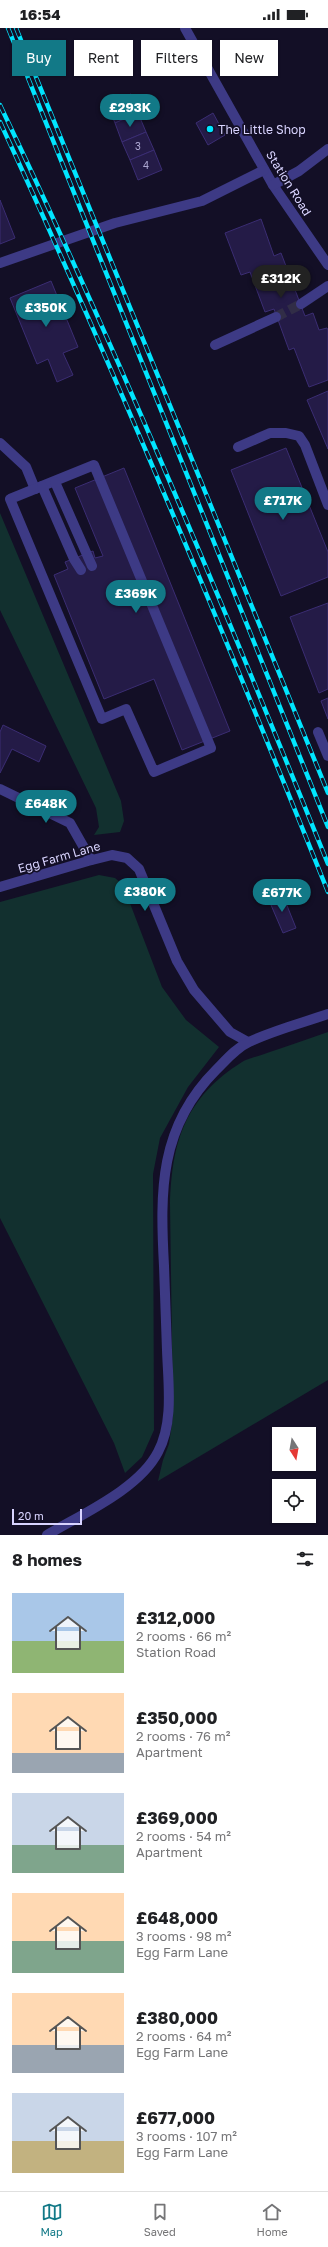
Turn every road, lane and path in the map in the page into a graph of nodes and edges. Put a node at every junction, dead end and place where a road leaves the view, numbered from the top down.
1 (185, 28) edge
2 (328, 149) edge
3 (264, 170) junction
4 (273, 185) junction
5 (0, 263) edge
6 (328, 266) edge
7 (328, 286) edge
8 (300, 304) tunnel mouth
9 (276, 317) tunnel mouth
10 (215, 345) dead end
11 (0, 443) edge
12 (238, 447) dead end
13 (55, 482) junction
14 (39, 488) junction
15 (328, 505) edge
16 (92, 566) dead end
17 (81, 570) dead end
18 (318, 732) dead end
19 (328, 756) edge
20 (0, 788) edge
21 (91, 860) junction
22 (0, 888) edge
23 (328, 1014) edge
24 (248, 1042) junction
25 (46, 1535) edge

1 - 3 street, Station Road
2 - 4 street
3 - 4 street, Station Road
3 - 5 street
4 - 6 street, Station Road
7 - 8 street
9 - 10 street
11 - 14 street
12 - 15 street
13 - 14 street
13 - 14 street
13 - 16 street
14 - 17 street
18 - 19 street
20 - 21 street
21 - 22 street, Egg Farm Lane
21 - 24 street, Egg Farm Lane
23 - 24 street
24 - 25 street

